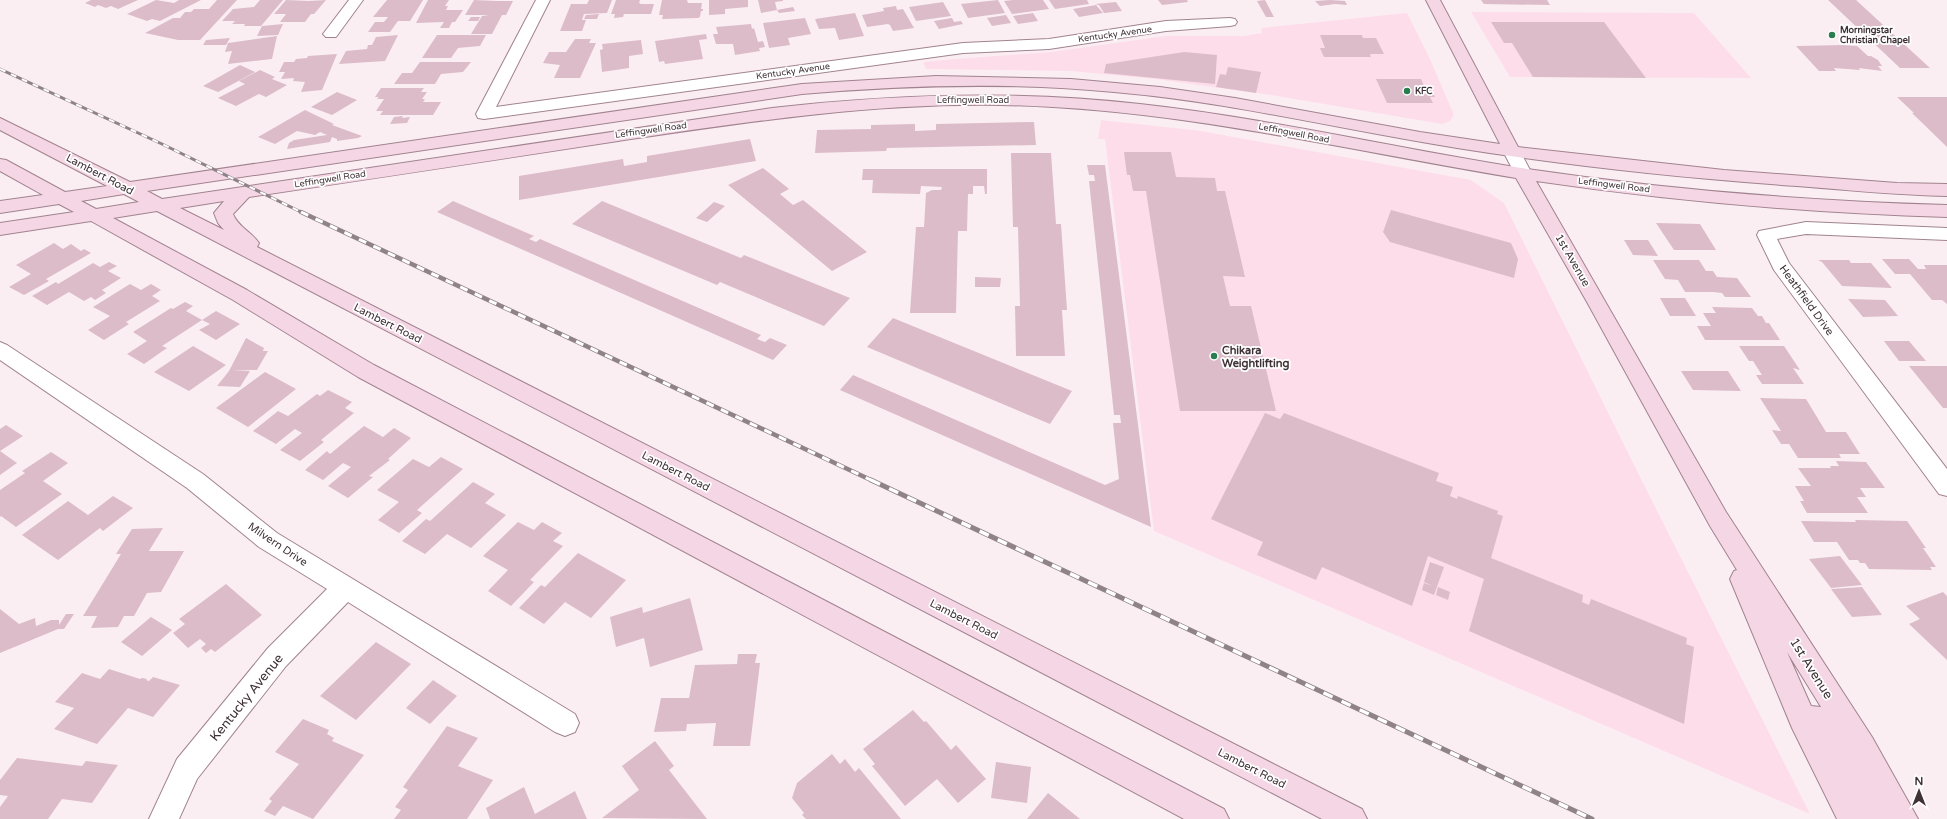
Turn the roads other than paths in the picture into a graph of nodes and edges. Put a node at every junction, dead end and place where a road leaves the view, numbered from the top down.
1 (356, 0) edge
2 (543, 0) edge
3 (1433, 0) edge
4 (1230, 22) dead end
5 (331, 34) dead end
6 (0, 123) edge
7 (1512, 151) junction
8 (0, 164) edge
9 (1523, 174) junction
10 (126, 188) junction
11 (1947, 190) edge
12 (244, 192) junction
13 (64, 198) junction
14 (158, 205) junction
15 (0, 207) edge
16 (1947, 211) edge
17 (94, 214) junction
18 (0, 229) edge
19 (1947, 234) edge
20 (277, 266) junction
21 (0, 350) edge
22 (1936, 458) edge
23 (1947, 487) edge
24 (1718, 519) junction
25 (346, 587) junction
26 (1802, 718) junction
27 (566, 723) dead end
28 (164, 819) edge
29 (1214, 819) edge
30 (1352, 819) edge
31 (1853, 819) edge
32 (1884, 819) edge
33 (1903, 819) edge

1 - 5 street
2 - 4 street, Kentucky Avenue
3 - 7 main road, 1st Avenue
6 - 10 main road, Lambert Road
7 - 9 street, 1st Avenue
7 - 10 main road, Leffingwell Road
7 - 11 main road, Leffingwell Road
8 - 13 main road
9 - 12 main road, Leffingwell Road
9 - 16 main road, Leffingwell Road
9 - 24 main road, 1st Avenue
10 - 13 main road, Leffingwell Road
10 - 14 main road, Lambert Road
12 - 14 main road, Leffingwell Road
12 - 20 main road
13 - 15 main road, Leffingwell Road
13 - 17 main road
14 - 17 main road, Leffingwell Road
14 - 20 main road, Lambert Road
17 - 18 main road, Leffingwell Road
17 - 29 main road
19 - 22 street, Heathfield Drive
20 - 30 main road, Lambert Road
21 - 25 street, Milvern Drive
22 - 23 street, Heathfield Drive
24 - 26 main road, 1st Avenue
24 - 33 main road, 1st Avenue
25 - 27 street, Milvern Drive
25 - 28 street, Kentucky Avenue
26 - 31 main road, 1st Avenue
26 - 32 main road

